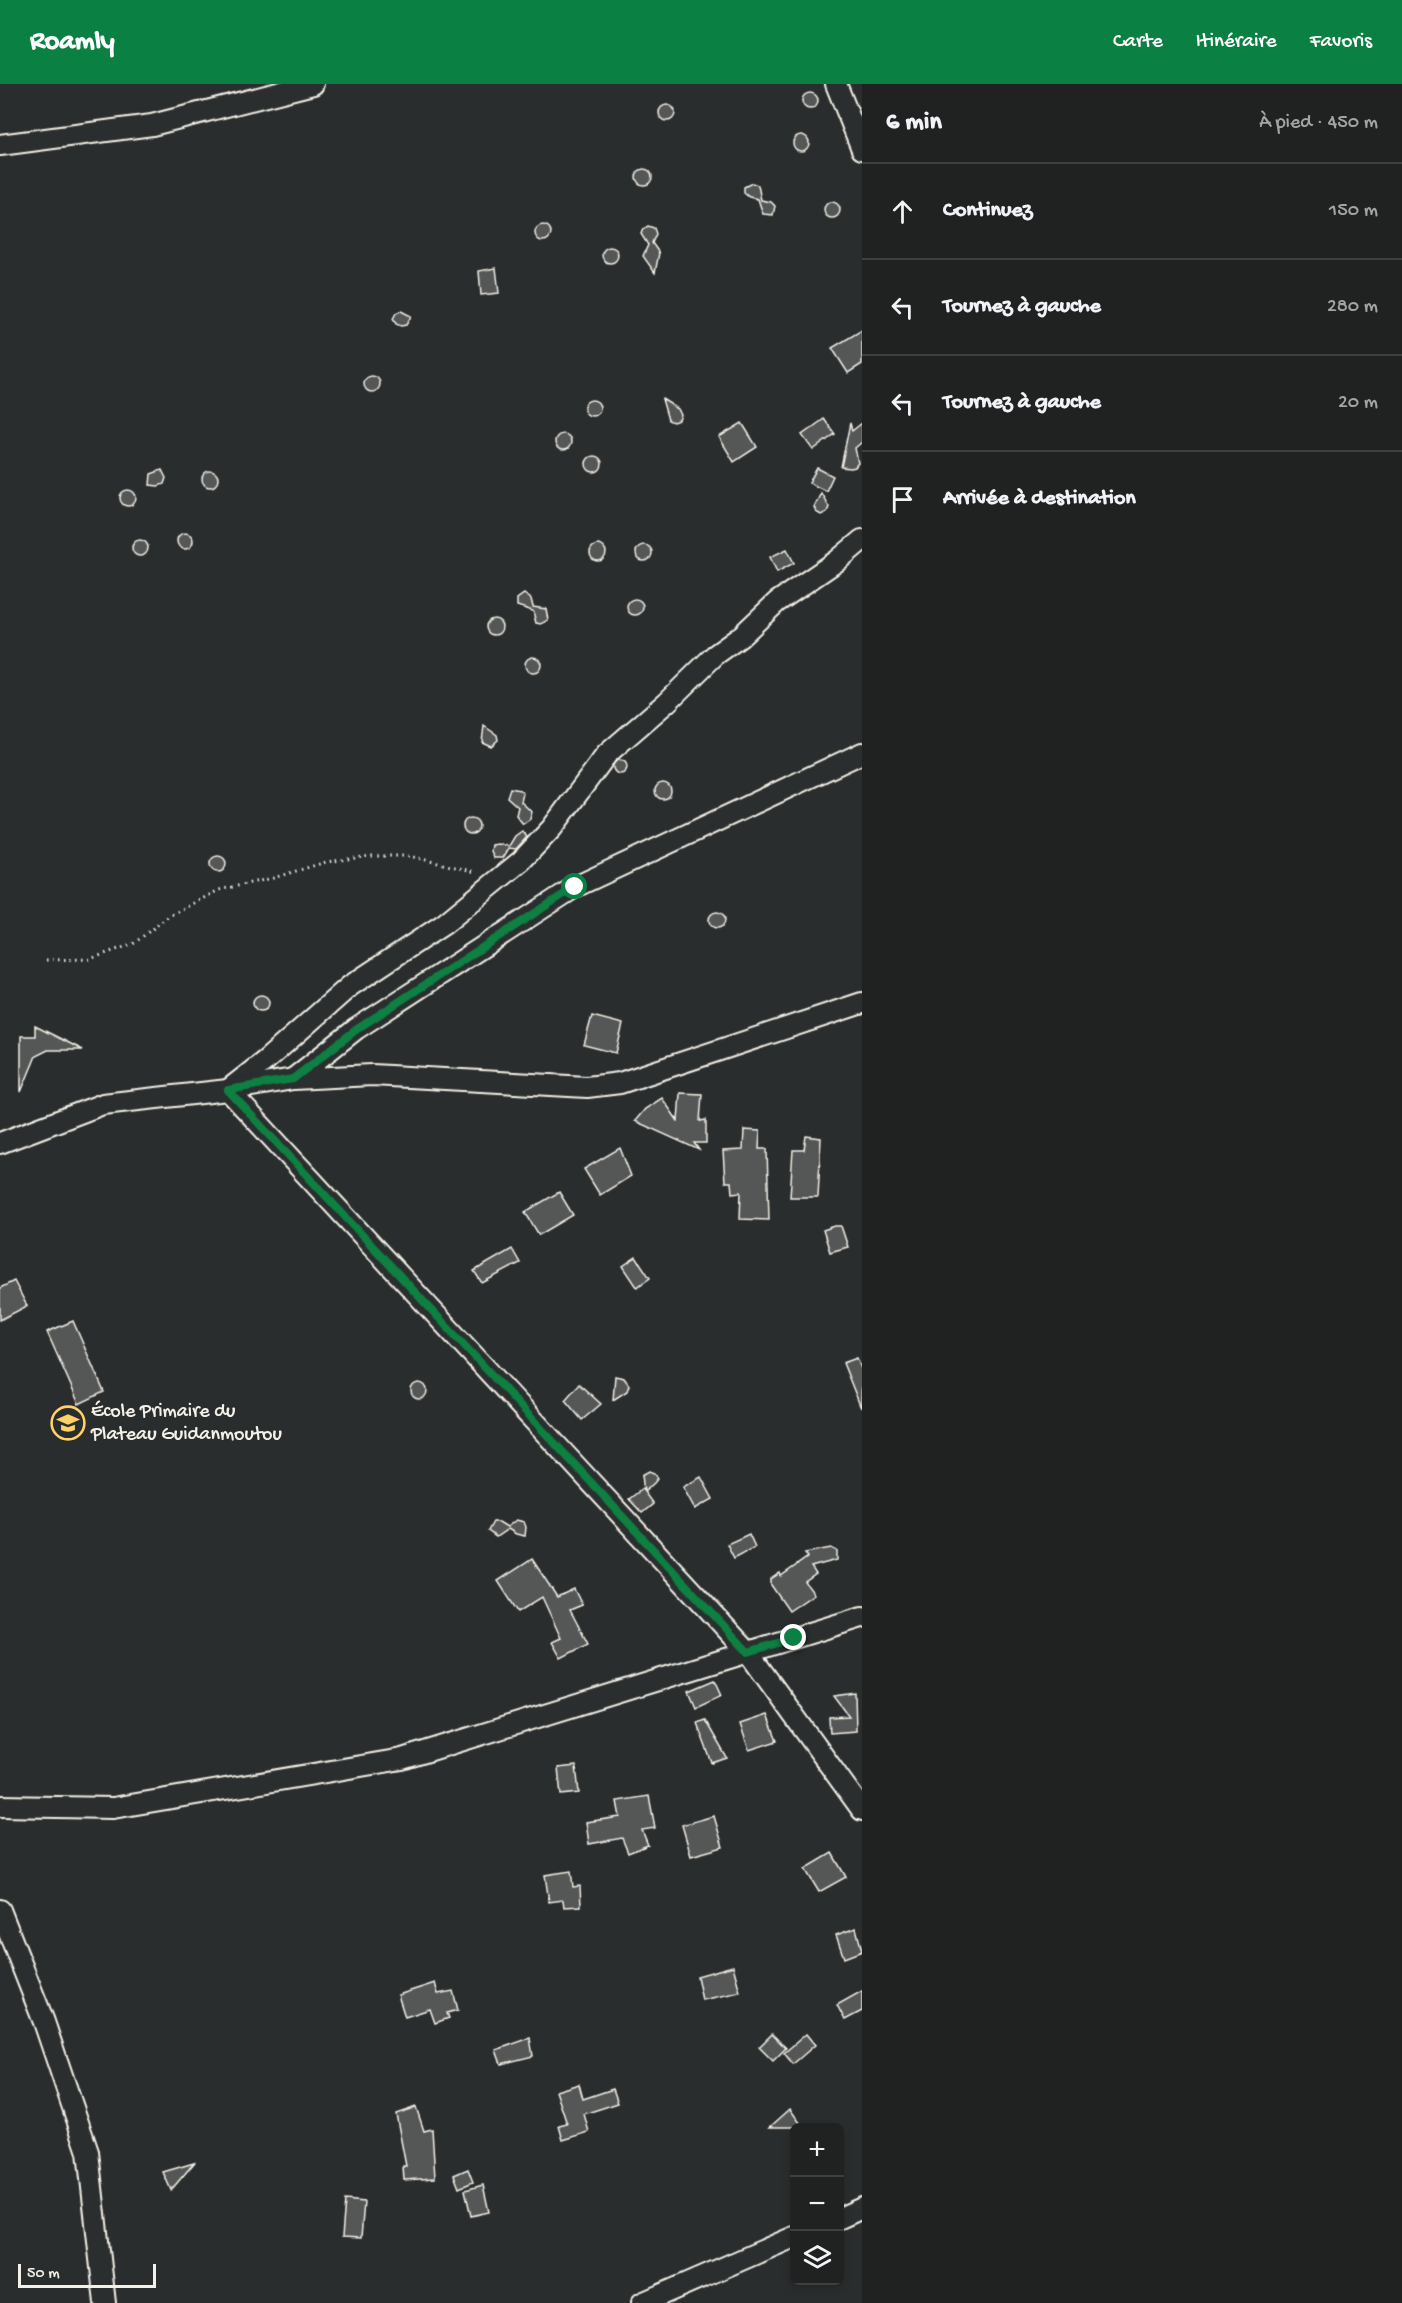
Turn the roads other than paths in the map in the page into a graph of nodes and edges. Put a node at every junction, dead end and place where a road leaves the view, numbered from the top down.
1 (313, 84) edge
2 (836, 84) edge
3 (0, 145) edge
4 (862, 149) edge
5 (862, 540) edge
6 (862, 753) edge
7 (862, 1004) edge
8 (293, 1079) junction
9 (228, 1090) junction
10 (0, 1143) edge
11 (862, 1617) edge
12 (748, 1652) junction
13 (0, 1806) edge
14 (862, 1810) edge
15 (0, 1910) edge
16 (862, 2208) edge
17 (844, 2216) edge
18 (790, 2238) edge
19 (105, 2303) edge
20 (642, 2303) edge

1 - 3 street
2 - 4 street
5 - 9 street
6 - 8 street
7 - 8 street
8 - 9 street
9 - 10 street
9 - 12 street
11 - 12 street
12 - 13 street
12 - 14 street
15 - 19 street
16 - 17 street
18 - 20 street

